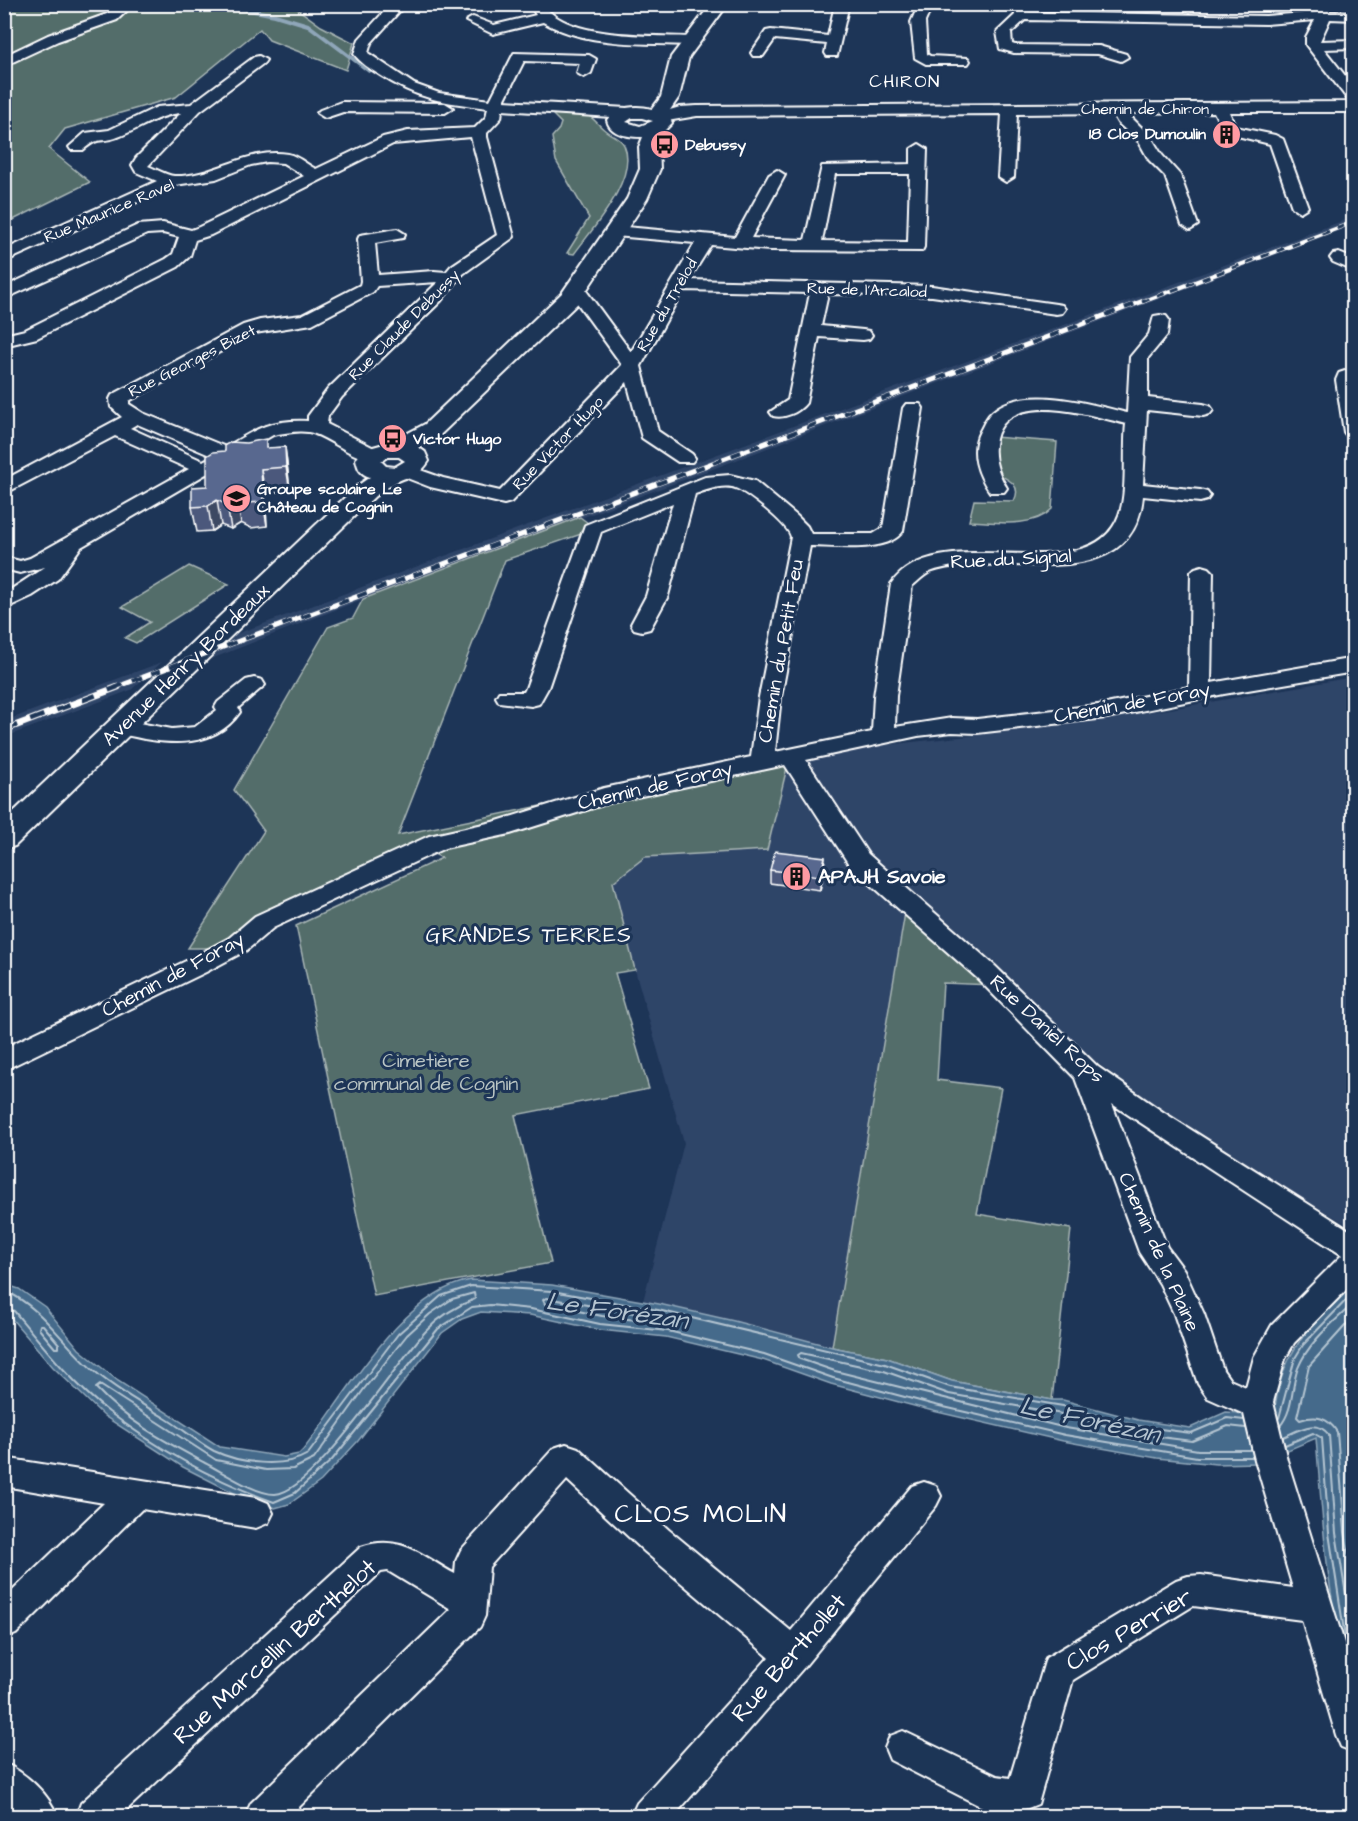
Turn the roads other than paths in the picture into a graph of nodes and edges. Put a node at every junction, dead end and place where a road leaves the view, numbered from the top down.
1 (128, 4) edge
2 (399, 4) edge
3 (536, 4) edge
4 (720, 4) edge
5 (842, 4) edge
6 (926, 4) edge
7 (1022, 10) edge
8 (1323, 10) edge
9 (1353, 16) edge
10 (545, 17) junction
11 (473, 21) dead end
12 (692, 41) junction
13 (1313, 45) junction
14 (1353, 45) edge
15 (758, 53) dead end
16 (1121, 57) dead end
17 (259, 60) dead end
18 (963, 61) dead end
19 (4, 62) edge
20 (1353, 69) edge
21 (1331, 70) junction
22 (584, 73) dead end
23 (1353, 98) edge
24 (496, 105) junction
25 (1353, 107) edge
26 (195, 108) junction
27 (1117, 109) junction
28 (1220, 109) junction
29 (1008, 110) junction
30 (325, 113) dead end
31 (662, 117) junction
32 (628, 119) junction
33 (479, 132) junction
34 (77, 147) dead end
35 (919, 149) dead end
36 (919, 169) junction
37 (316, 175) junction
38 (777, 175) dead end
39 (1006, 177) dead end
40 (171, 181) junction
41 (1300, 207) dead end
42 (1190, 225) dead end
43 (615, 231) junction
44 (398, 234) dead end
45 (188, 237) junction
46 (705, 241) junction
47 (739, 244) junction
48 (812, 246) junction
49 (4, 257) edge
50 (450, 278) junction
51 (370, 281) junction
52 (677, 285) junction
53 (820, 288) junction
54 (576, 289) junction
55 (4, 294) edge
56 (1056, 309) dead end
57 (1160, 320) dead end
58 (812, 331) junction
59 (862, 335) dead end
60 (4, 341) edge
61 (632, 366) junction
62 (1353, 373) edge
63 (335, 393) junction
64 (913, 408) dead end
65 (1203, 410) dead end
66 (780, 412) dead end
67 (1136, 412) junction
68 (136, 417) junction
69 (317, 427) junction
70 (116, 429) junction
71 (268, 430) junction
72 (1353, 432) edge
73 (227, 455) junction
74 (685, 458) dead end
75 (389, 467) junction
76 (204, 469) junction
77 (4, 488) edge
78 (997, 488) dead end
79 (1133, 489) junction
80 (686, 492) junction
81 (1200, 496) dead end
82 (801, 540) junction
83 (72, 544) junction
84 (8, 565) edge
85 (1202, 572) dead end
86 (4, 603) edge
87 (642, 624) dead end
88 (1353, 665) edge
89 (254, 685) dead end
90 (1200, 692) junction
91 (507, 697) dead end
92 (122, 727) junction
93 (884, 736) junction
94 (791, 755) junction
95 (762, 762) junction
96 (4, 839) edge
97 (4, 1060) edge
98 (1088, 1074) junction
99 (1353, 1248) edge
100 (1353, 1262) edge
101 (1258, 1407) junction
102 (4, 1472) edge
103 (137, 1492) junction
104 (924, 1496) dead end
105 (256, 1513) dead end
106 (470, 1601) junction
107 (1313, 1603) junction
108 (4, 1623) edge
109 (793, 1655) junction
110 (1353, 1735) edge
111 (903, 1748) dead end
112 (4, 1781) edge
113 (39, 1816) edge
114 (94, 1816) edge
115 (264, 1816) edge
116 (650, 1816) edge

1 - 19 street
2 - 24 street
3 - 10 street
4 - 12 main road, Avenue Henry Bordeaux
5 - 15 street
6 - 18 street
7 - 8 street
7 - 16 street
8 - 9 street
8 - 13 street
10 - 11 street
10 - 12 street
12 - 31 main road, Avenue Henry Bordeaux
13 - 14 street
13 - 21 street
17 - 26 street
20 - 21 street
21 - 23 street
22 - 24 street
24 - 30 street
24 - 32 street
24 - 33 street
25 - 28 street, Chemin de Chiron
26 - 34 street
26 - 40 street
27 - 28 street, Chemin de Chiron
27 - 29 street, Chemin de Chiron
27 - 42 street
28 - 41 street
29 - 31 street, Chemin de Chiron
29 - 39 street
31 - 32 main road
31 - 32 main road
31 - 43 main road, Avenue Henry Bordeaux
33 - 37 street
33 - 50 street, Rue Claude Debussy
35 - 36 street
36 - 48 street
36 - 48 street
37 - 40 street, Rue Maurice Ravel
37 - 45 street
38 - 47 street
40 - 49 street, Rue Maurice Ravel
43 - 46 street
43 - 54 main road, Avenue Henry Bordeaux
44 - 51 street
45 - 55 street
45 - 60 street
46 - 47 street
46 - 52 street, Rue du Trélod
47 - 48 street
50 - 51 street
50 - 63 street, Rue Claude Debussy
51 - 68 street, Rue Georges Bizet
52 - 53 street, Rue de l'Arcalod
52 - 61 street, Rue du Trélod
53 - 56 street, Rue de l'Arcalod
53 - 58 street
54 - 61 street
54 - 75 main road, Avenue Henry Bordeaux
57 - 67 street, Rue du Signal
58 - 59 street
58 - 66 street
61 - 74 street, Rue du Trélod
61 - 75 street, Rue Victor Hugo
62 - 72 street
63 - 69 street, Rue Claude Debussy
63 - 71 street, Rue Claude Debussy
64 - 82 street, Chemin du Petit Feu
65 - 67 street
67 - 78 street
67 - 79 street, Rue du Signal
68 - 70 street
68 - 73 street, Rue Georges Bizet
69 - 71 street, Rue Claude Debussy
69 - 75 street, Rue Claude Debussy
70 - 76 street
70 - 77 street
71 - 73 street, Rue Claude Debussy
73 - 76 street, Rue Claude Debussy
75 - 92 main road, Avenue Henry Bordeaux
76 - 83 street, Rue Claude Debussy
79 - 81 street
79 - 93 street, Rue du Signal
80 - 82 street, Chemin du Petit Feu
80 - 87 street
80 - 91 street, Chemin du Petit Feu
82 - 95 street, Chemin du Petit Feu
83 - 84 street, Rue Claude Debussy
83 - 86 street
85 - 90 street
88 - 90 street, Chemin de Foray
89 - 92 street
90 - 93 street, Chemin de Foray
92 - 96 main road, Avenue Henry Bordeaux
93 - 94 street, Chemin de Foray
94 - 95 street, Chemin de Foray
94 - 98 street, Rue Daniel Rops
95 - 97 street, Chemin de Foray
98 - 99 street, Rue Daniel Rops
98 - 101 street, Chemin de la Plaine
100 - 101 street
101 - 107 street
102 - 103 street
103 - 105 street
103 - 108 street
104 - 109 street, Rue Berthollet
106 - 109 street
106 - 114 street, Rue Marcellin Berthelot
106 - 115 street
107 - 110 street
107 - 111 street, Clos Perrier
109 - 116 street, Rue Berthollet
112 - 113 street

